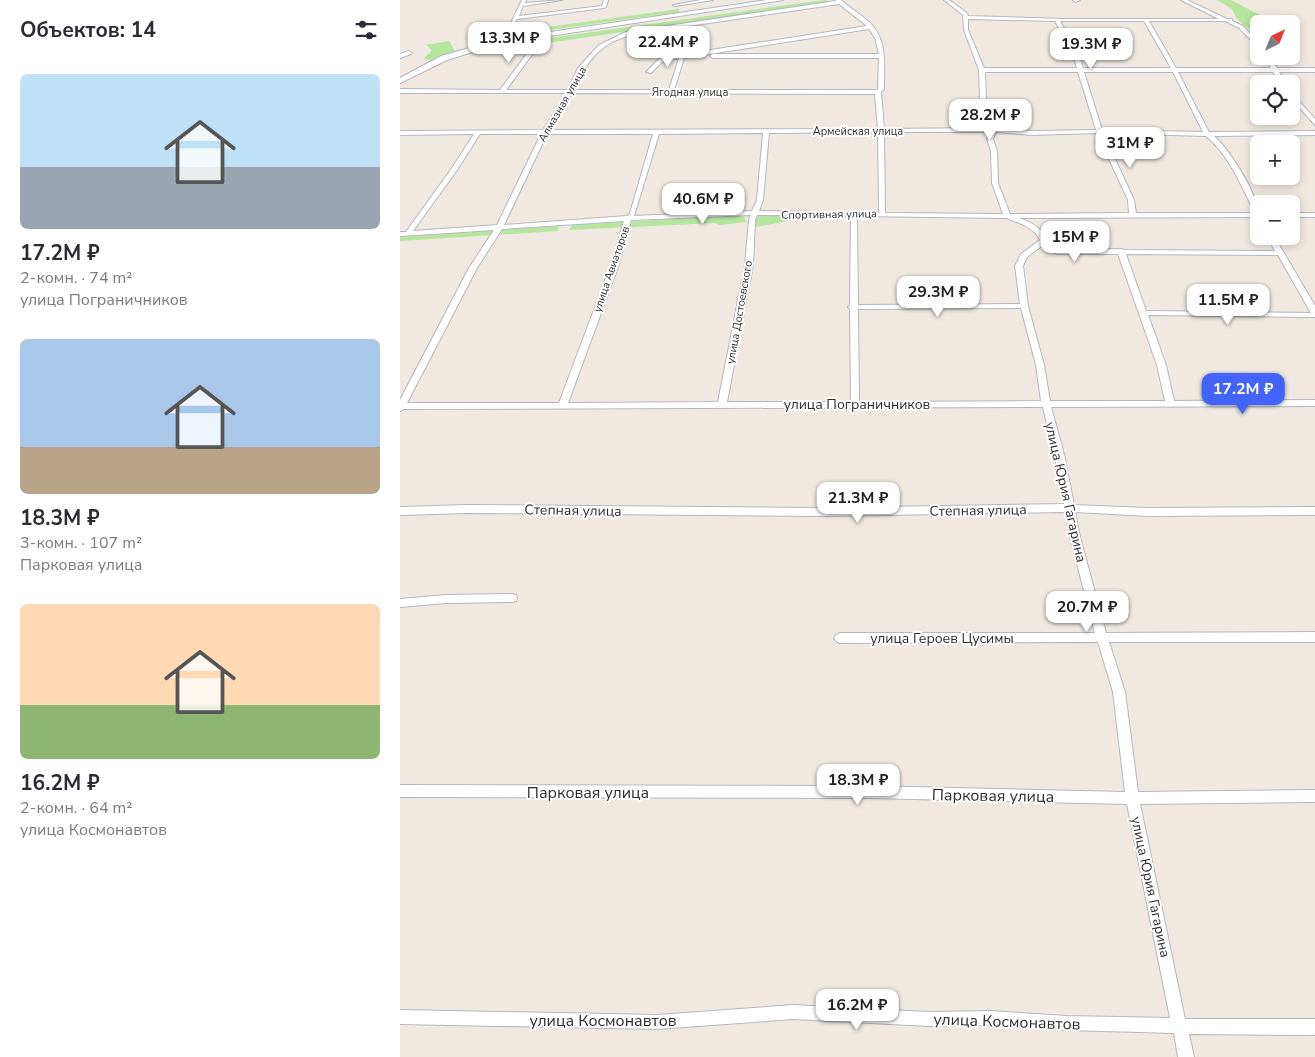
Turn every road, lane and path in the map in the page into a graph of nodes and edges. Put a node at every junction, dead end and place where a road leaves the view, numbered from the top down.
1 (560, 0) edge
2 (606, 0) edge
3 (671, 0) edge
4 (711, 0) edge
5 (780, 0) edge
6 (946, 0) edge
7 (1184, 0) edge
8 (839, 1) edge
9 (523, 2) edge
10 (675, 5) junction
11 (682, 14) junction
12 (966, 17) junction
13 (516, 18) junction
14 (1057, 20) junction
15 (1146, 20) junction
16 (1230, 20) junction
17 (870, 27) junction
18 (665, 28) junction
19 (1250, 36) edge
20 (534, 42) dead end
21 (482, 45) junction
22 (405, 51) edge
23 (400, 56) edge
24 (683, 56) junction
25 (880, 56) junction
26 (1272, 65) edge
27 (1175, 69) junction
28 (1274, 69) junction
29 (982, 70) junction
30 (1080, 70) junction
31 (1315, 70) edge
32 (649, 72) dead end
33 (1278, 75) edge
34 (400, 81) edge
35 (400, 91) edge
36 (569, 91) junction
37 (501, 92) junction
38 (671, 92) junction
39 (878, 92) junction
40 (1300, 105) edge
41 (1315, 123) edge
42 (881, 131) junction
43 (993, 131) junction
44 (1099, 131) junction
45 (479, 132) junction
46 (545, 132) junction
47 (766, 132) junction
48 (400, 133) edge
49 (409, 133) junction
50 (656, 133) junction
51 (1315, 133) edge
52 (1207, 134) junction
53 (400, 141) edge
54 (1250, 198) edge
55 (755, 213) junction
56 (882, 213) junction
57 (854, 214) junction
58 (1132, 215) junction
59 (1250, 215) edge
60 (1300, 215) edge
61 (1315, 215) edge
62 (1007, 216) junction
63 (628, 219) junction
64 (500, 226) junction
65 (404, 234) edge
66 (1044, 241) junction
67 (1275, 245) edge
68 (1121, 251) junction
69 (1279, 253) junction
70 (1024, 306) junction
71 (852, 307) junction
72 (1142, 313) junction
73 (1315, 314) edge
74 (1046, 403) junction
75 (1170, 403) junction
76 (1315, 403) edge
77 (563, 404) junction
78 (722, 404) junction
79 (855, 404) junction
80 (400, 406) edge
81 (1069, 509) junction
82 (400, 511) edge
83 (1315, 511) edge
84 (512, 598) dead end
85 (400, 603) edge
86 (1315, 637) edge
87 (840, 638) dead end
88 (1102, 638) junction
89 (400, 791) edge
90 (1315, 796) edge
91 (1132, 798) junction
92 (400, 1017) edge
93 (1178, 1026) junction
94 (1315, 1027) edge
95 (1186, 1057) edge

1 - 9 street
2 - 13 street
3 - 10 street
4 - 10 street
5 - 11 street
6 - 12 street
7 - 16 street
8 - 17 street
8 - 18 street, Алмазная улица
9 - 13 street
10 - 11 street
11 - 21 street
12 - 14 street
12 - 29 street
13 - 21 street
14 - 15 street
14 - 30 street
15 - 16 street
15 - 27 street
16 - 19 street
17 - 24 street
17 - 25 street
18 - 24 street
18 - 36 street, Алмазная улица
20 - 37 street
21 - 34 street
22 - 23 street
24 - 25 street
24 - 32 street
24 - 38 street
25 - 39 street
26 - 28 street
27 - 28 street
27 - 30 street
27 - 52 street
28 - 31 street
28 - 33 street
29 - 30 street
29 - 43 street
30 - 44 street
35 - 37 street, Ягодная улица
36 - 37 street, Ягодная улица
36 - 38 street, Ягодная улица
36 - 46 street, Алмазная улица
38 - 39 street, Ягодная улица
39 - 42 street
40 - 41 street
42 - 43 street, Армейская улица
42 - 47 street, Армейская улица
42 - 56 street
43 - 44 street, Армейская улица
43 - 62 street
44 - 52 street, Армейская улица
44 - 58 street
45 - 46 street, Армейская улица
45 - 49 street, Армейская улица
45 - 65 street
46 - 50 street, Армейская улица
46 - 64 street, Алмазная улица
47 - 50 street, Армейская улица
47 - 55 street, улица Достоевского
48 - 49 street, Армейская улица
49 - 53 street
50 - 63 street, улица Авиаторов
51 - 52 street, Армейская улица
52 - 54 street
55 - 57 street, Спортивная улица
55 - 63 street, Спортивная улица
55 - 78 street, улица Достоевского
56 - 57 street, Спортивная улица
56 - 62 street, Спортивная улица
57 - 71 street
58 - 59 street, Спортивная улица
58 - 62 street, Спортивная улица
60 - 61 street
62 - 66 street
63 - 64 street, Спортивная улица
63 - 77 street, улица Авиаторов
64 - 65 street, Спортивная улица
64 - 80 street, Алмазная улица
66 - 68 street
66 - 70 street, улица Юрия Гагарина
67 - 69 street
68 - 69 street
68 - 72 street
69 - 73 street
70 - 71 street
70 - 74 street, улица Юрия Гагарина
71 - 79 street
72 - 73 street
72 - 75 street
74 - 75 street, улица Пограничников
74 - 79 street, улица Пограничников
74 - 81 street, улица Юрия Гагарина
75 - 76 street, улица Пограничников
77 - 78 street, улица Пограничников
77 - 80 street, улица Пограничников
78 - 79 street, улица Пограничников
81 - 82 street, Степная улица
81 - 83 street, Степная улица
81 - 88 street, улица Юрия Гагарина
84 - 85 street
86 - 88 street, улица Героев Цусимы
87 - 88 street, улица Героев Цусимы
88 - 91 street, улица Юрия Гагарина
89 - 91 street, Парковая улица
90 - 91 street, Парковая улица
91 - 93 street, улица Юрия Гагарина
92 - 93 street, улица Космонавтов
93 - 94 street, улица Космонавтов
93 - 95 street, улица Юрия Гагарина

